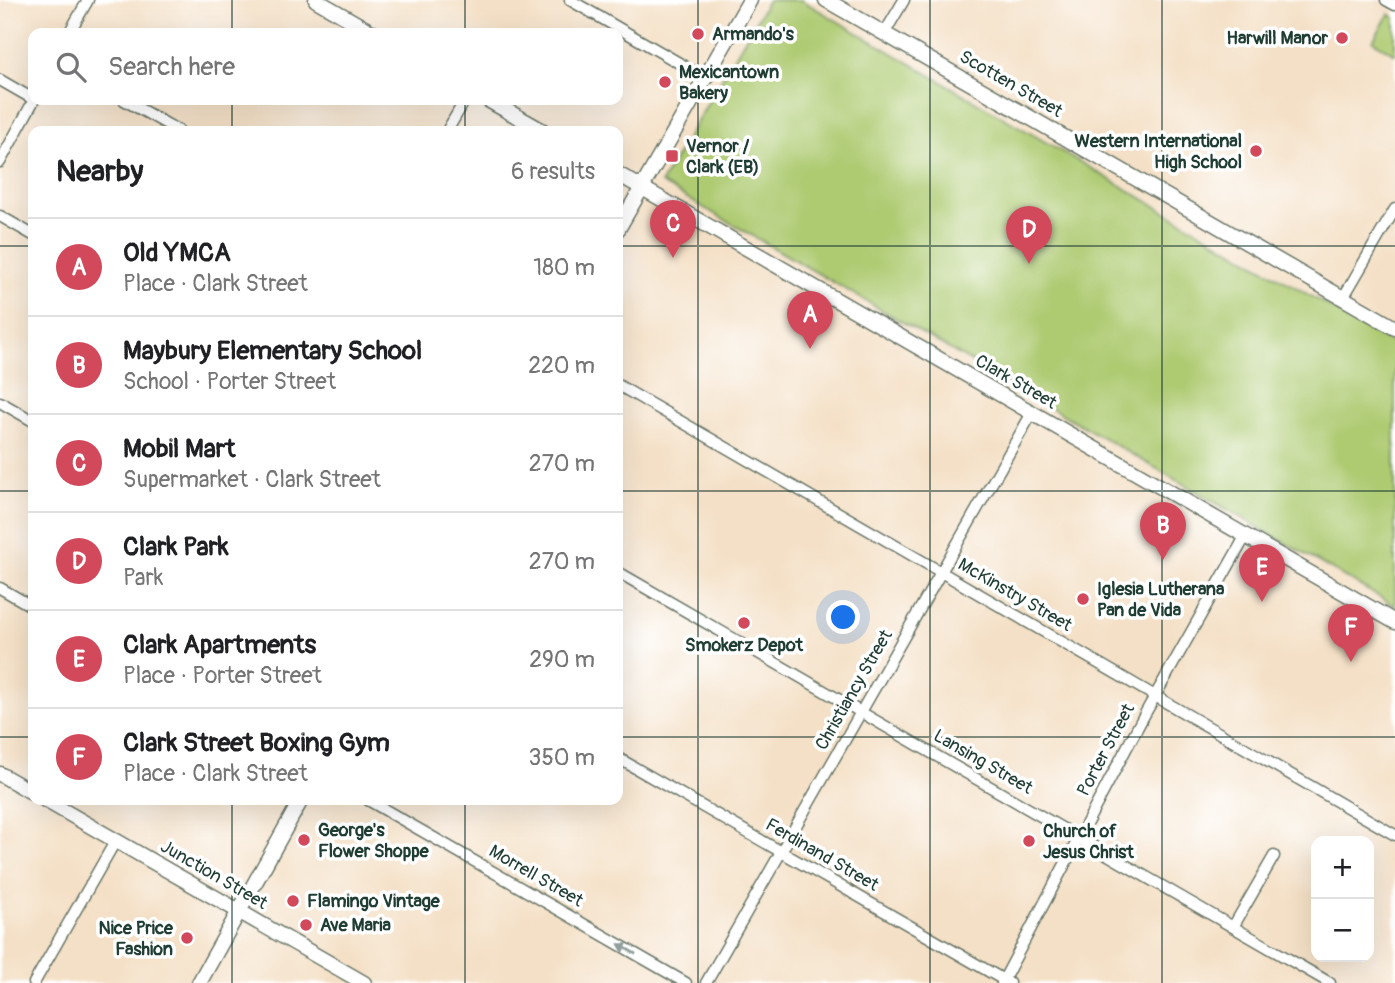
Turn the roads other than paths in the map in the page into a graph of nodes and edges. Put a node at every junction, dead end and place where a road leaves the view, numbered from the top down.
1 (88, 0) edge
2 (316, 0) edge
3 (570, 0) edge
4 (750, 0) edge
5 (826, 0) edge
6 (904, 0) edge
7 (1386, 0) edge
8 (1395, 5) edge
9 (72, 28) edge
10 (364, 28) edge
11 (619, 28) edge
12 (623, 30) edge
13 (884, 34) junction
14 (705, 78) junction
15 (0, 80) edge
16 (28, 96) edge
17 (31, 105) edge
18 (133, 105) edge
19 (462, 105) edge
20 (497, 105) edge
21 (170, 126) edge
22 (450, 126) edge
23 (534, 126) edge
24 (0, 162) edge
25 (623, 177) edge
26 (642, 188) junction
27 (1395, 209) edge
28 (0, 216) edge
29 (623, 220) edge
30 (28, 232) edge
31 (1343, 298) junction
32 (1395, 328) edge
33 (623, 388) edge
34 (0, 402) edge
35 (1032, 413) junction
36 (28, 418) edge
37 (1245, 537) junction
38 (941, 572) junction
39 (623, 575) edge
40 (0, 588) edge
41 (28, 604) edge
42 (1395, 622) edge
43 (1155, 696) junction
44 (861, 712) junction
45 (623, 761) edge
46 (0, 774) edge
47 (28, 790) edge
48 (54, 805) edge
49 (298, 805) edge
50 (377, 805) edge
51 (1395, 835) edge
52 (1079, 838) junction
53 (116, 840) junction
54 (781, 852) junction
55 (1275, 856) dead end
56 (239, 911) junction
57 (1233, 927) junction
58 (1005, 982) edge
59 (34, 983) edge
60 (199, 983) edge
61 (364, 983) edge
62 (687, 983) edge
63 (706, 983) edge
64 (1330, 983) edge

1 - 9 street
2 - 10 street
3 - 11 street
4 - 14 street
5 - 13 street, Scotten Street
6 - 13 street
7 - 8 street
12 - 14 street
13 - 31 street, Scotten Street
14 - 26 street
15 - 16 street
17 - 24 street
18 - 21 street
19 - 22 street
20 - 23 street
25 - 26 street, Clark Street
26 - 29 street
26 - 35 street, Clark Street
27 - 31 street
28 - 30 street
31 - 32 street, Scotten Street
33 - 38 street, McKinstry Street
34 - 36 street
35 - 37 street, Clark Street
35 - 38 street, Christiancy Street
37 - 42 street, Clark Street
37 - 43 street, Porter Street
38 - 43 street, McKinstry Street
38 - 44 street, Christiancy Street
39 - 44 street, Lansing Street
40 - 41 street
43 - 51 street, McKinstry Street
43 - 52 street, Porter Street
44 - 52 street, Lansing Street
44 - 54 street, Christiancy Street
45 - 54 street, Ferdinand Street
46 - 47 street
48 - 53 street, Junction Street
49 - 56 street
62 -> 50 street, Morrell Street
52 - 57 street, Lansing Street
52 - 58 street, Porter Street
53 - 56 street, Junction Street
53 - 59 street
54 - 58 street, Ferdinand Street
54 - 63 street, Christiancy Street
55 - 57 street
56 - 60 street
56 - 61 street, Junction Street
57 - 64 street, Lansing Street

